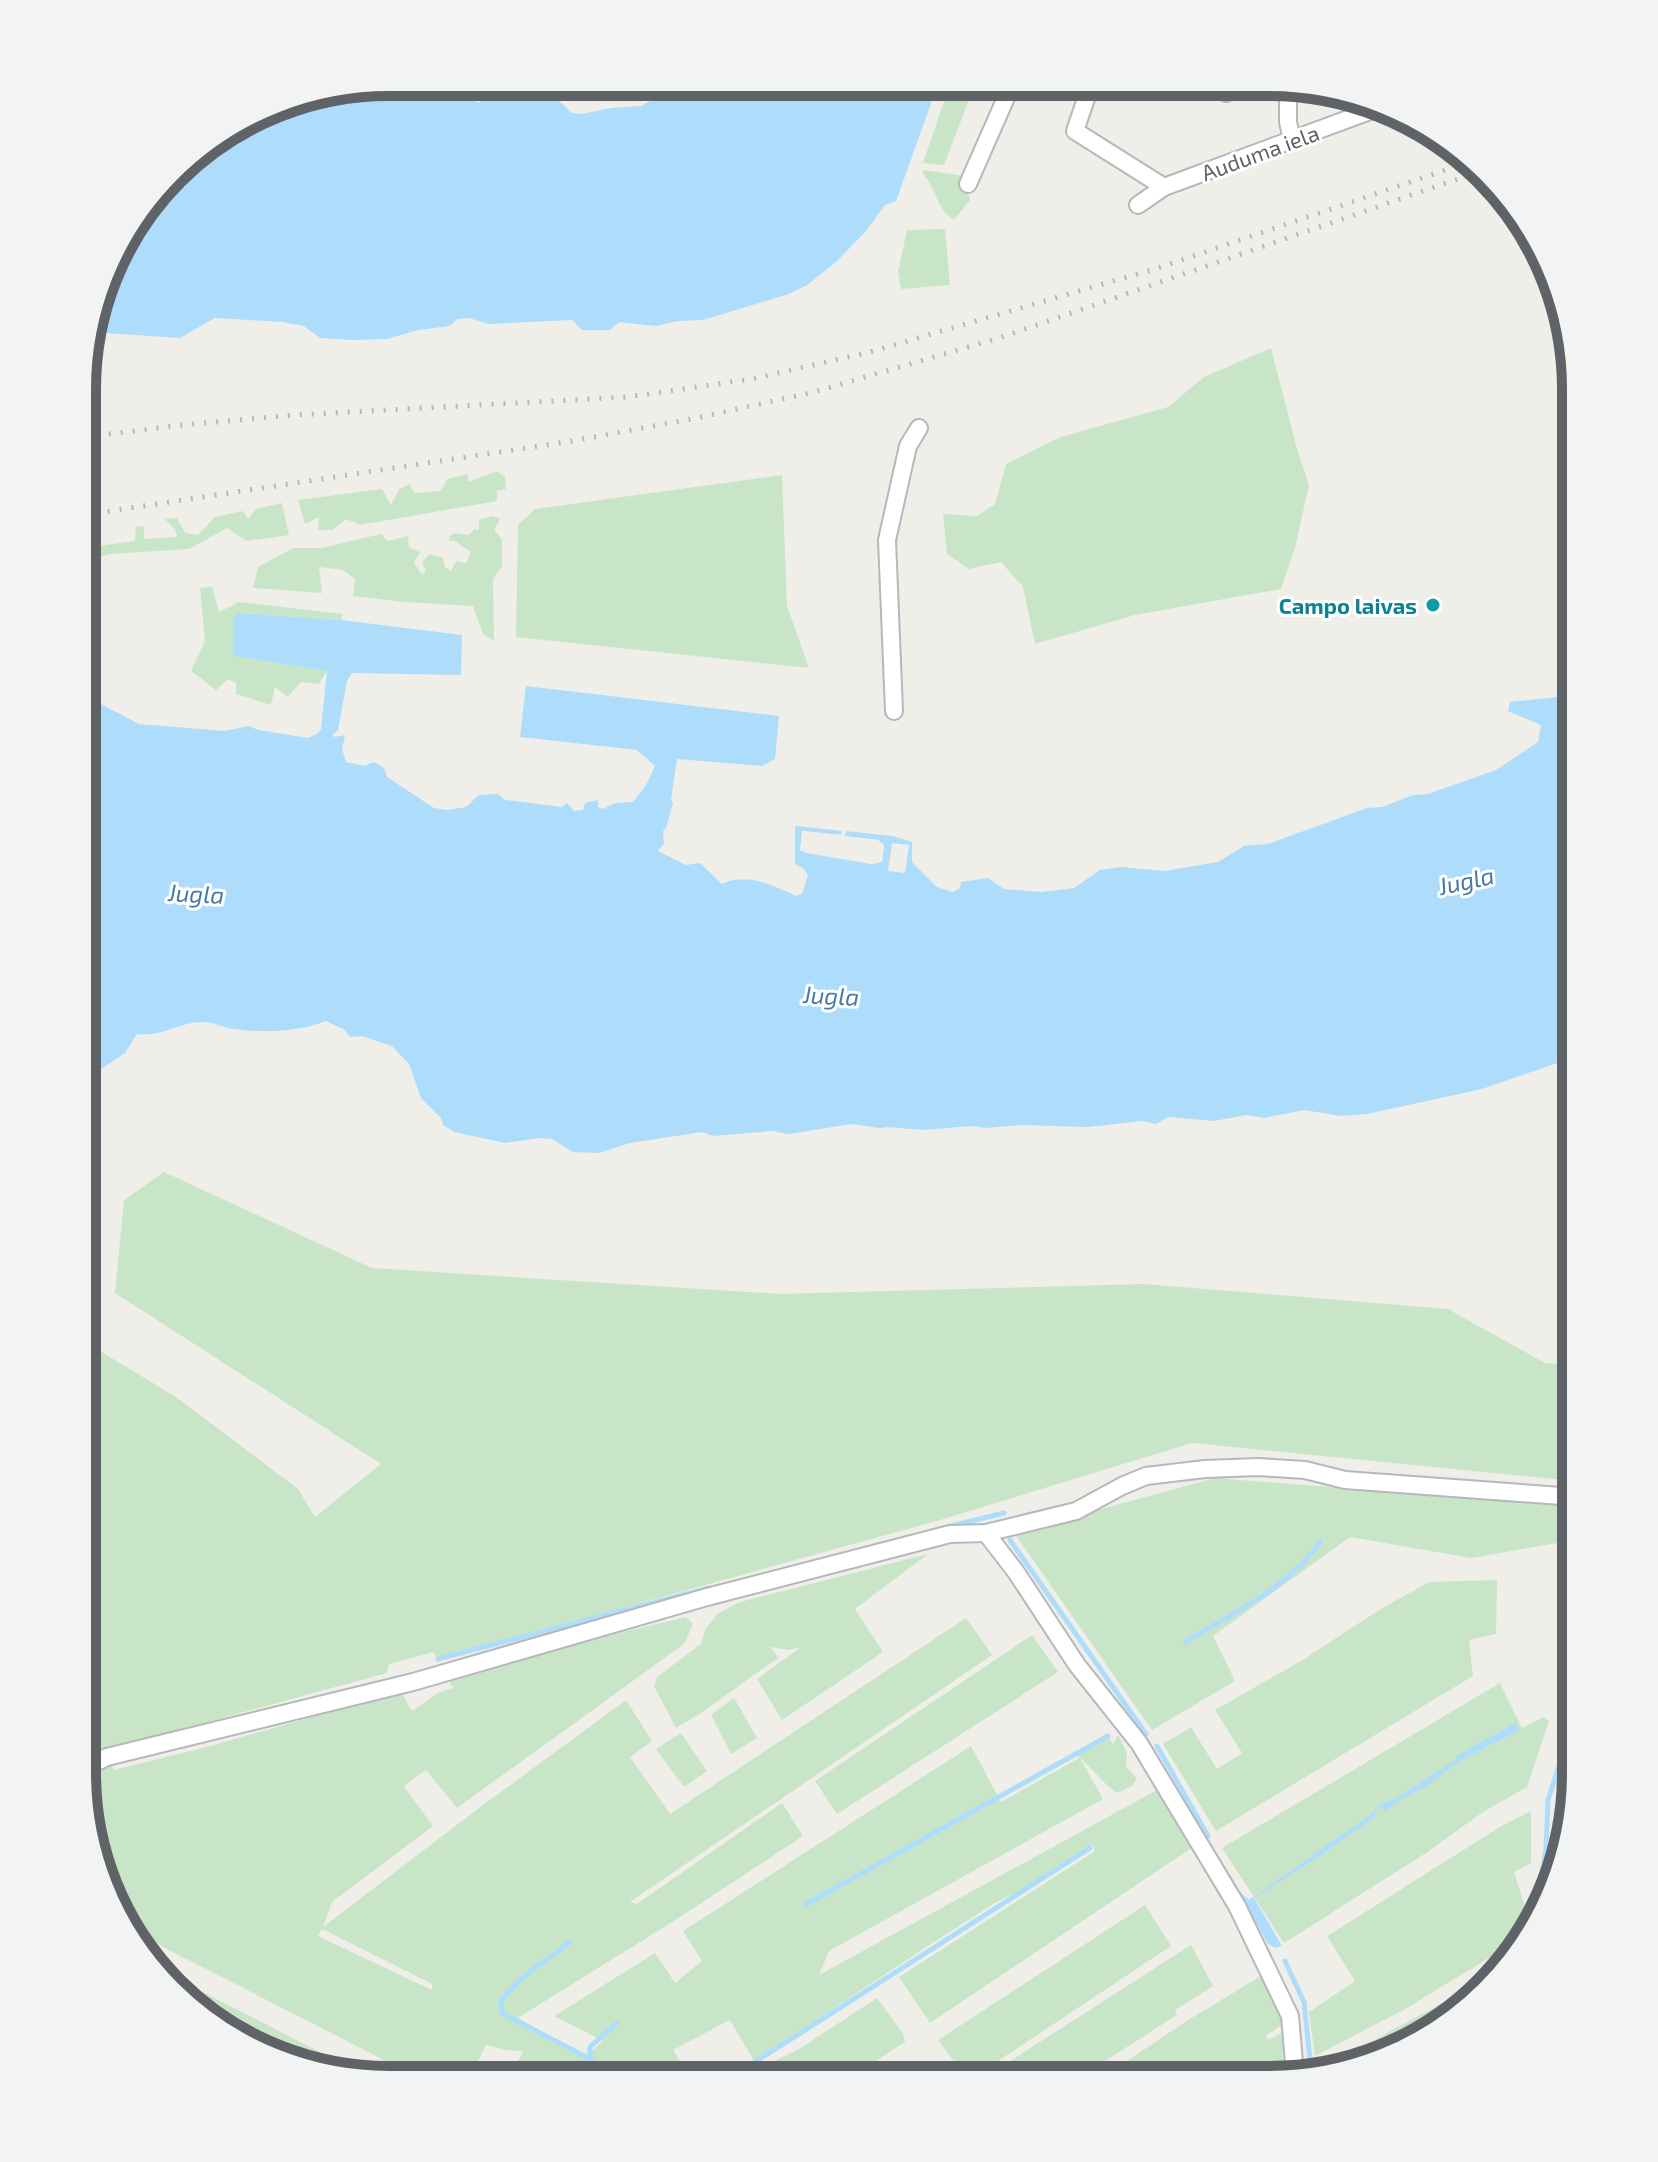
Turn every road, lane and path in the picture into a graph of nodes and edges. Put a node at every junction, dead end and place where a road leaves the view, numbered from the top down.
1 (1007, 96) edge
2 (1087, 96) edge
3 (1288, 97) edge
4 (1365, 113) edge
5 (1292, 140) junction
6 (968, 184) dead end
7 (1164, 187) junction
8 (1138, 205) dead end
9 (919, 428) dead end
10 (894, 711) dead end
11 (1562, 1496) edge
12 (986, 1533) junction
13 (96, 1762) edge
14 (1294, 2064) edge

1 - 6 street
2 - 7 street
3 - 5 street
4 - 5 street, Auduma iela
5 - 7 street, Auduma iela
7 - 8 street, Auduma iela
9 - 10 street
11 - 12 street
12 - 13 street
12 - 14 street

